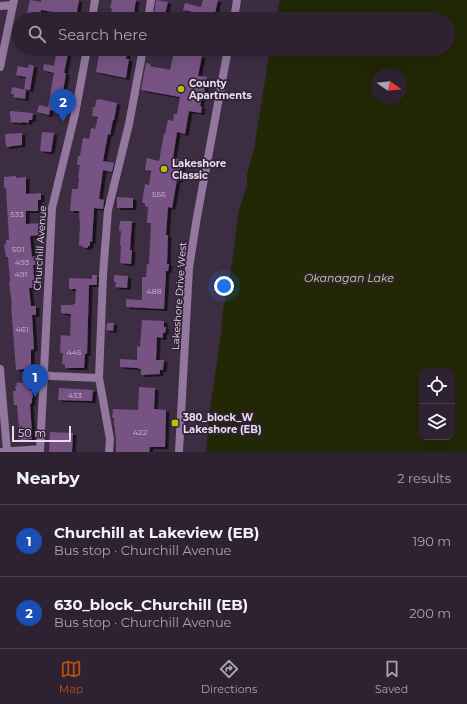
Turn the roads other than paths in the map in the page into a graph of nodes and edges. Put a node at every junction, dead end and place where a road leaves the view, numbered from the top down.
1 (96, 0) edge
2 (152, 0) edge
3 (237, 0) edge
4 (13, 2) edge
5 (0, 6) edge
6 (93, 12) edge
7 (149, 12) edge
8 (235, 12) edge
9 (86, 56) edge
10 (141, 56) edge
11 (227, 56) edge
12 (0, 65) edge
13 (0, 369) edge
14 (44, 375) junction
15 (99, 378) junction
16 (40, 451) edge
17 (3, 452) edge
18 (110, 452) edge
19 (179, 452) edge

1 - 6 street
2 - 7 street
3 - 8 street
4 - 5 street
4 - 12 street
9 - 14 street, Churchill Avenue
10 - 15 street
11 - 19 street, Lakeshore Drive West
13 - 17 street
14 - 15 street
14 - 16 street, Churchill Avenue
15 - 18 street
16 - 17 street

